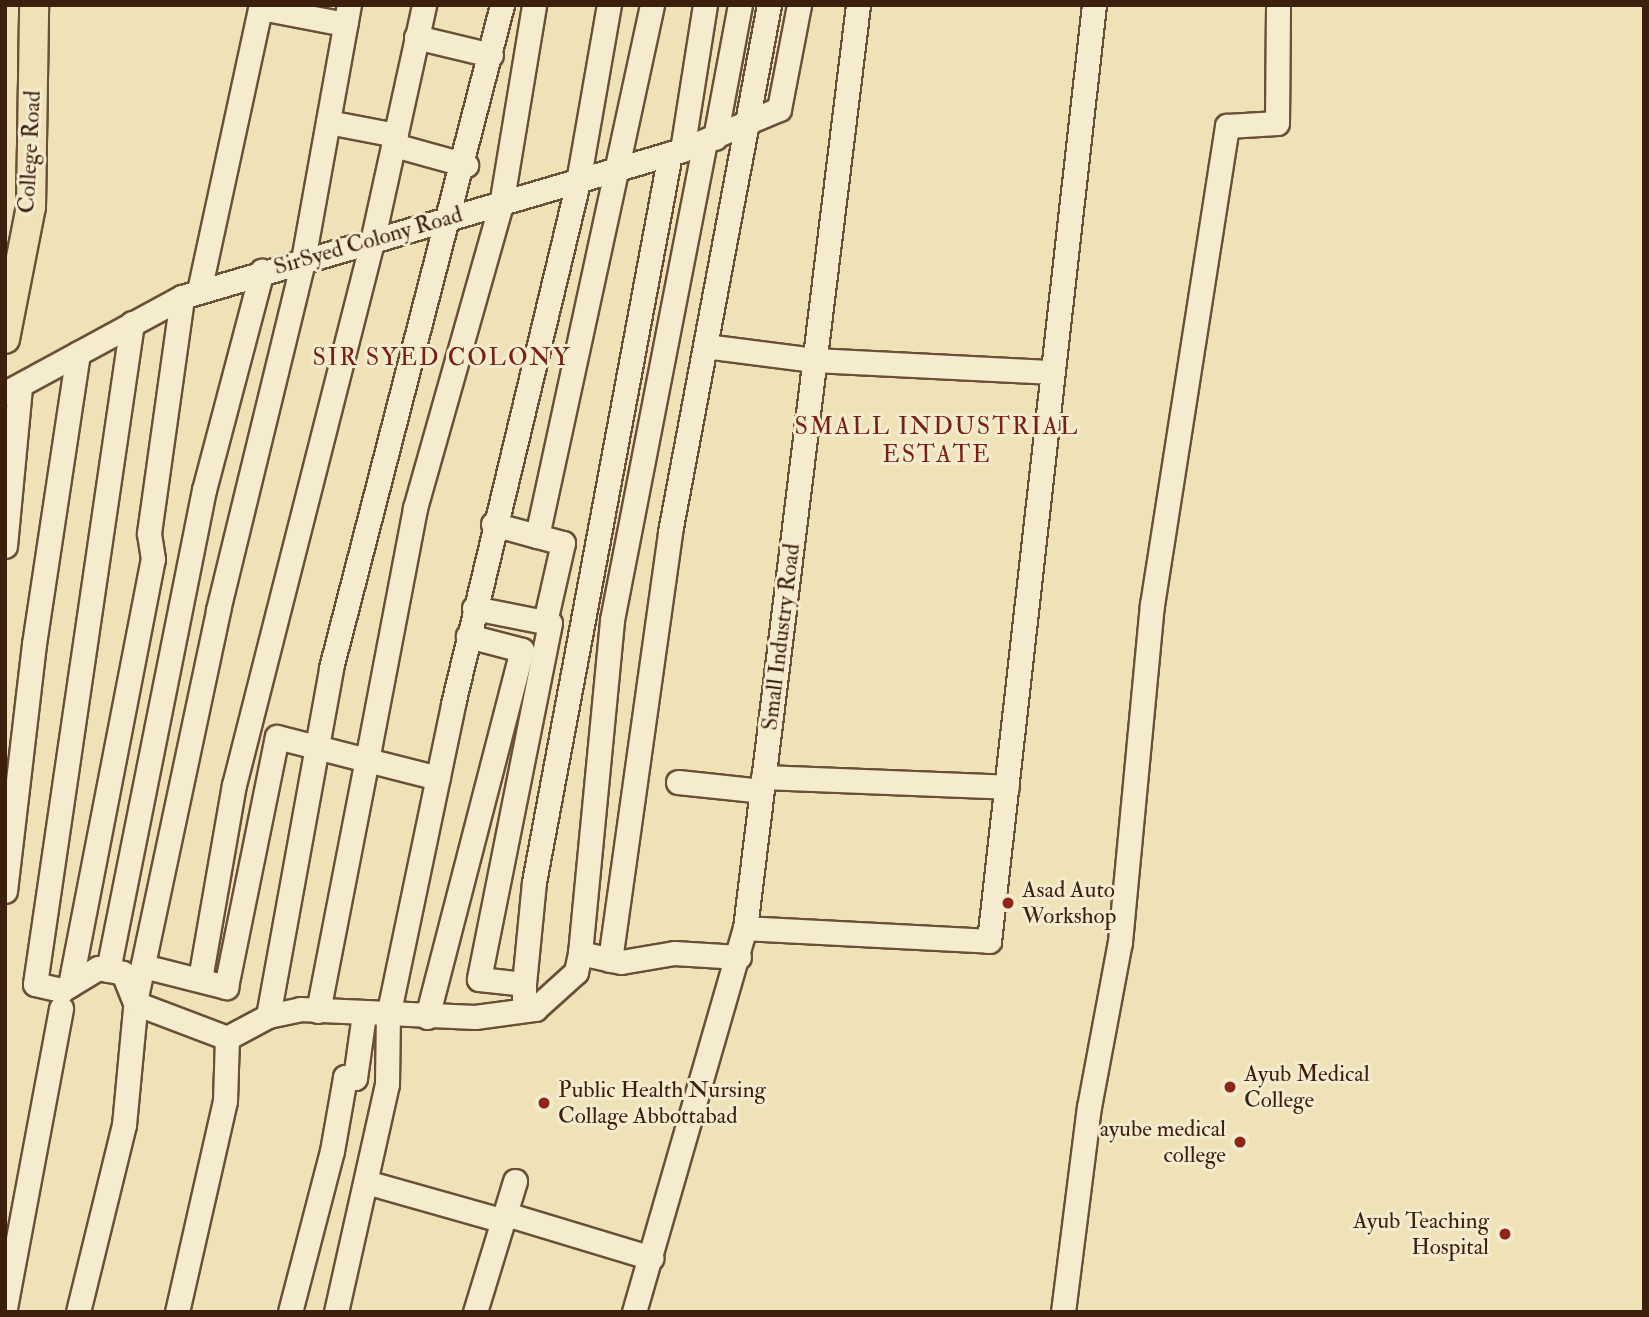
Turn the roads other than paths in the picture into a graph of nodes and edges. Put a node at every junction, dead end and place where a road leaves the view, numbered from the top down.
1 (34, 5) edge
2 (424, 5) edge
3 (502, 5) edge
4 (534, 5) edge
5 (608, 5) edge
6 (652, 5) edge
7 (705, 5) edge
8 (740, 5) edge
9 (769, 5) edge
10 (799, 5) edge
11 (858, 5) edge
12 (1094, 5) edge
13 (1278, 5) edge
14 (261, 7) edge
15 (347, 15) edge
16 (416, 37) junction
17 (491, 55) junction
18 (328, 122) junction
19 (745, 125) junction
20 (395, 140) junction
21 (710, 141) junction
22 (676, 152) junction
23 (466, 165) junction
24 (617, 170) junction
25 (578, 182) junction
26 (501, 205) junction
27 (452, 217) junction
28 (372, 242) junction
29 (303, 260) junction
30 (261, 271) junction
31 (190, 294) junction
32 (132, 323) junction
33 (5, 340) edge
34 (705, 346) junction
35 (78, 353) junction
36 (814, 360) junction
37 (1049, 372) junction
38 (13, 390) edge
39 (493, 524) junction
40 (537, 536) junction
41 (5, 546) edge
42 (474, 608) junction
43 (545, 622) junction
44 (468, 636) junction
45 (316, 744) junction
46 (367, 760) junction
47 (438, 778) junction
48 (678, 782) dead end
49 (763, 784) junction
50 (1007, 787) junction
51 (5, 891) edge
52 (745, 928) junction
53 (580, 953) junction
54 (739, 957) junction
55 (610, 960) junction
56 (143, 966) junction
57 (108, 970) junction
58 (200, 979) junction
59 (524, 984) junction
60 (70, 985) junction
61 (135, 1003) junction
62 (61, 1008) dead end
63 (524, 1010) junction
64 (318, 1011) junction
65 (364, 1014) junction
66 (268, 1016) junction
67 (388, 1016) junction
68 (427, 1017) junction
69 (227, 1038) junction
70 (515, 1181) dead end
71 (366, 1182) junction
72 (505, 1217) junction
73 (652, 1258) junction
74 (5, 1308) edge
75 (78, 1312) edge
76 (177, 1312) edge
77 (290, 1312) edge
78 (337, 1312) edge
79 (475, 1312) edge
80 (634, 1312) edge
81 (1063, 1312) edge

1 - 33 main road, College Road
2 - 16 street
3 - 17 street
4 - 26 street
5 - 25 street
6 - 24 street
7 - 22 street
8 - 21 street
9 - 19 street
10 - 19 street, SirSyed Colony Road
11 - 36 street, Small Industry Road
12 - 37 street
13 - 81 street
14 - 15 street
14 - 31 street
15 - 18 street
16 - 17 street
16 - 20 street
17 - 23 street
18 - 20 street
18 - 29 street
19 - 21 street, SirSyed Colony Road
19 - 34 street
20 - 23 street
20 - 28 street
21 - 22 street, SirSyed Colony Road
21 - 53 street
22 - 24 street, SirSyed Colony Road
22 - 59 street
23 - 27 street
24 - 25 street, SirSyed Colony Road
24 - 40 street
25 - 26 street, SirSyed Colony Road
25 - 39 street
26 - 27 street, SirSyed Colony Road
26 - 46 street
27 - 28 street, SirSyed Colony Road
27 - 45 street
28 - 29 street, SirSyed Colony Road
28 - 58 street
29 - 30 street, SirSyed Colony Road
29 - 56 street
30 - 31 street, SirSyed Colony Road
30 - 57 street
31 - 32 street, SirSyed Colony Road
31 - 60 street
32 - 35 street, SirSyed Colony Road
32 - 60 street
34 - 36 street
34 - 55 street
35 - 38 street, SirSyed Colony Road
35 - 51 street
36 - 37 street
36 - 49 street, Small Industry Road
37 - 50 street
38 - 41 street
39 - 40 street
39 - 42 street
40 - 43 street
42 - 43 street
42 - 44 street
43 - 59 street
44 - 47 street
44 - 68 street
45 - 46 street
45 - 58 street
45 - 66 street
46 - 47 street
46 - 64 street
47 - 67 street
48 - 49 street
49 - 50 street
49 - 52 street, Small Industry Road
50 - 52 street
52 - 54 street, Small Industry Road
53 - 55 street
53 - 63 street
54 - 55 street
54 - 73 street, Small Industry Road
56 - 58 street
56 - 61 street
57 - 60 street
57 - 61 street
59 - 63 street
61 - 69 street
61 - 75 street
62 - 74 street
63 - 68 street
64 - 65 street
64 - 66 street
65 - 67 street
65 - 77 street
66 - 69 street
67 - 68 street
67 - 71 street
69 - 76 street
70 - 72 street
71 - 72 street
71 - 78 street
72 - 73 street
72 - 79 street
73 - 80 street, Small Industry Road

